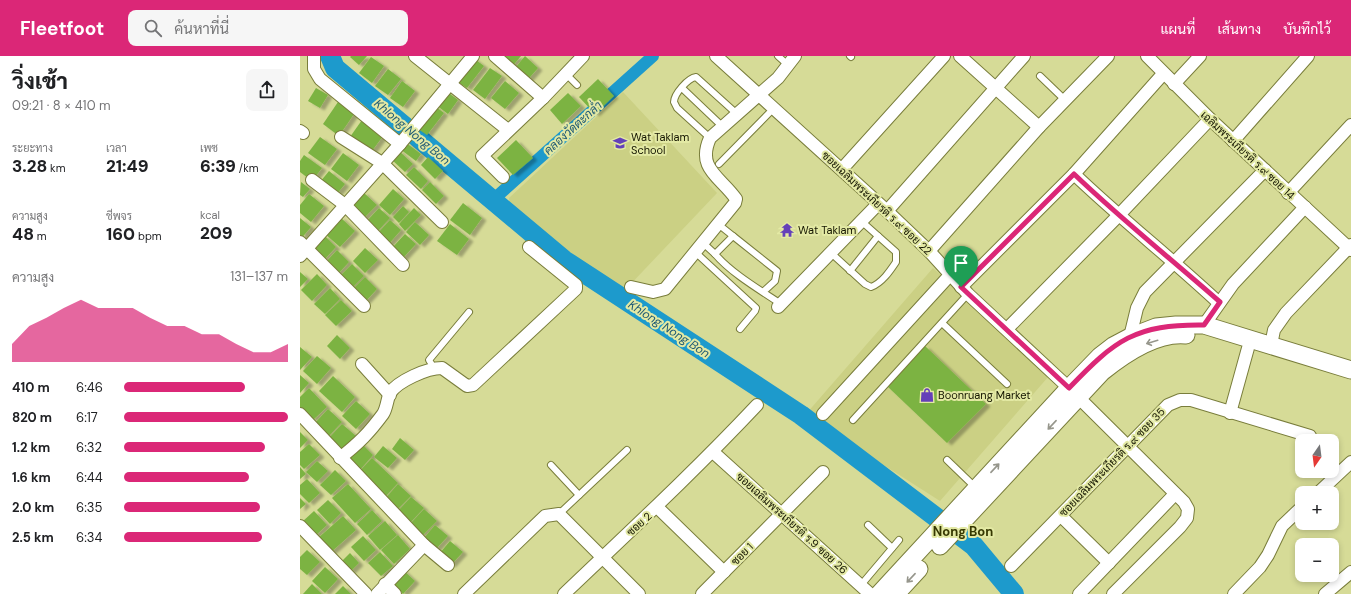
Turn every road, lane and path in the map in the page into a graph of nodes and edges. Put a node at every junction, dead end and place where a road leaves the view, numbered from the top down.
1 (314, 56) edge
2 (415, 56) edge
3 (473, 56) edge
4 (495, 56) edge
5 (716, 56) edge
6 (778, 56) edge
7 (944, 56) edge
8 (960, 56) edge
9 (1024, 56) edge
10 (1108, 56) edge
11 (1148, 56) edge
12 (1200, 56) edge
13 (1308, 56) edge
14 (577, 58) edge
15 (792, 61) edge
16 (566, 74) junction
17 (1163, 74) junction
18 (1040, 76) dead end
19 (449, 83) junction
20 (1174, 84) junction
21 (578, 85) dead end
22 (995, 87) junction
23 (682, 88) junction
24 (759, 94) junction
25 (543, 98) junction
26 (1065, 100) junction
27 (774, 108) junction
28 (737, 114) junction
29 (1210, 119) junction
30 (1351, 125) edge
31 (723, 127) junction
32 (1040, 127) junction
33 (508, 130) junction
34 (341, 137) dead end
35 (710, 138) junction
36 (1233, 141) junction
37 (401, 142) junction
38 (382, 163) junction
39 (719, 164) dead end
40 (842, 169) junction
41 (1265, 170) junction
42 (1074, 174) junction
43 (504, 177) dead end
44 (312, 180) dead end
45 (1288, 193) junction
46 (345, 205) junction
47 (882, 207) junction
48 (1305, 207) junction
49 (1118, 216) junction
50 (860, 220) junction
51 (442, 222) dead end
52 (718, 224) junction
53 (733, 236) junction
54 (878, 236) junction
55 (698, 246) junction
56 (529, 247) dead end
57 (303, 248) edge
58 (1350, 248) edge
59 (928, 251) junction
60 (830, 252) junction
61 (715, 254) junction
62 (1174, 261) junction
63 (403, 265) dead end
64 (850, 271) junction
65 (950, 275) junction
66 (631, 287) dead end
67 (965, 290) junction
68 (763, 292) junction
69 (1220, 302) junction
70 (779, 305) joint
71 (364, 306) dead end
72 (469, 312) dead end
73 (942, 323) junction
74 (1204, 325) junction
75 (740, 329) dead end
76 (1006, 329) junction
77 (1130, 337) junction
78 (1271, 345) junction
79 (1248, 348) junction
80 (362, 364) dead end
81 (434, 368) junction
82 (1351, 370) edge
83 (1351, 381) edge
84 (1007, 384) dead end
85 (1074, 392) junction
86 (390, 394) junction
87 (757, 405) dead end
88 (1230, 413) junction
89 (300, 414) edge
90 (823, 414) dead end
91 (852, 420) dead end
92 (1303, 434) edge
93 (1129, 446) junction
94 (628, 450) dead end
95 (713, 452) junction
96 (340, 458) junction
97 (947, 460) dead end
98 (1351, 462) edge
99 (551, 465) dead end
100 (823, 472) dead end
101 (1325, 486) edge
102 (976, 488) junction
103 (579, 494) junction
104 (1175, 494) junction
105 (657, 507) junction
106 (559, 514) junction
107 (782, 514) junction
108 (1295, 514) edge
109 (1061, 516) junction
110 (955, 520) junction
111 (300, 526) edge
112 (868, 526) dead end
113 (899, 540) dead end
114 (424, 545) junction
115 (892, 548) junction
116 (602, 557) junction
117 (1108, 563) junction
118 (448, 566) dead end
119 (1011, 566) dead end
120 (724, 572) junction
121 (1351, 572) edge
122 (385, 584) junction
123 (861, 585) junction
124 (366, 594) edge
125 (376, 594) edge
126 (395, 594) edge
127 (464, 594) edge
128 (564, 594) edge
129 (639, 594) edge
130 (702, 594) edge
131 (870, 594) edge
132 (879, 594) edge
133 (896, 594) edge
134 (1079, 594) edge
135 (1113, 594) edge
136 (1234, 594) edge
137 (1325, 594) edge

1 - 37 street
2 - 19 street
3 - 19 street
4 - 25 street
5 - 24 street, ซอยเฉลิมพระเกียรติ ร.๙ ซอย 22
6 - 15 lane
7 - 40 street
8 - 22 street
9 - 22 street
10 - 26 street
11 - 17 street, เฉลิมพระเกียรติ ร.๙ ซอย 14
12 - 20 street
13 - 36 street
14 - 16 street
15 - 24 street
16 - 21 lane
16 - 25 street
17 - 20 street, เฉลิมพระเกียรติ ร.๙ ซอย 14
17 - 42 street
18 - 26 lane
19 - 33 street
19 - 37 street
20 - 29 street, เฉลิมพระเกียรติ ร.๙ ซอย 14
22 - 32 street
22 - 47 street
23 - 28 lane
23 - 31 lane
23 - 35 lane
24 - 27 street, ซอยเฉลิมพระเกียรติ ร.๙ ซอย 22
24 - 28 street
25 - 33 street
26 - 32 street
27 - 39 lane
27 - 40 street, ซอยเฉลิมพระเกียรติ ร.๙ ซอย 22
28 - 31 street
29 - 36 street, เฉลิมพระเกียรติ ร.๙ ซอย 14
29 - 49 street
30 - 45 street
31 - 35 street
32 - 59 street
33 - 43 street
34 - 38 street
35 - 52 street
36 - 41 street, เฉลิมพระเกียรติ ร.๙ ซอย 14
37 - 38 street
38 - 46 street
38 - 51 street
40 - 47 street, ซอยเฉลิมพระเกียรติ ร.๙ ซอย 22
41 - 45 street, เฉลิมพระเกียรติ ร.๙ ซอย 14
41 - 62 street
42 - 49 street
42 - 67 street
44 - 46 street
45 - 48 street, เฉลิมพระเกียรติ ร.๙ ซอย 14
46 - 57 street
46 - 63 street
47 - 50 street
47 - 59 street, ซอยเฉลิมพระเกียรติ ร.๙ ซอย 22
48 - 58 street, เฉลิมพระเกียรติ ร.๙ ซอย 14
48 - 69 street
49 - 62 street
49 - 76 street
50 - 54 lane
50 - 60 street
52 - 53 lane
52 - 55 street
53 - 61 lane
53 - 68 lane
54 - 64 lane
54 - 64 lane
55 - 61 lane
55 - 66 street
55 - 75 lane
56 - 81 street
57 - 71 street
58 - 78 street
59 - 65 street, ซอยเฉลิมพระเกียรติ ร.๙ ซอย 22
60 - 64 lane
60 - 70 street
61 - 68 lane
62 - 69 street
62 - 77 street
65 - 67 street, ซอยเฉลิมพระเกียรติ ร.๙ ซอย 22
65 - 90 street
67 - 73 lane
67 - 76 street, ซอยเฉลิมพระเกียรติ ร.๙ ซอย 22
68 - 70 lane
69 - 74 street
72 - 81 lane
73 - 84 lane
73 - 91 lane
74 - 77 main road
74 - 78 main road
76 - 85 street, ซอยเฉลิมพระเกียรติ ร.๙ ซอย 22
77 - 85 main road
78 - 82 main road
79 - 83 main road
79 -> 85 main road
79 - 88 street
80 - 86 street
81 - 86 street
85 - 93 street, ซอยเฉลิมพระเกียรติ ร.๙ ซอย 22
102 -> 85 main road
85 -> 110 main road
86 - 96 street
87 - 95 street, ซอย 2
88 - 92 street, ซอยเฉลิมพระเกียรติ ร.๙ ซอย 35
88 - 93 street, ซอยเฉลิมพระเกียรติ ร.๙ ซอย 35
89 - 96 street
93 - 104 street, ซอยเฉลิมพระเกียรติ ร.๙ ซอย 22
93 - 109 street, ซอยเฉลิมพระเกียรติ ร.๙ ซอย 35
94 - 103 lane
95 - 105 street, ซอย 2
95 - 107 street, ซอยเฉลิมพระเกียรติ ร.9 ซอย 26
96 - 114 street
97 - 102 lane
98 - 101 street
99 - 103 lane
100 - 107 street, ซอย 1
102 - 110 main road
103 - 106 lane
104 - 117 street
104 - 135 street, ซอยเฉลิมพระเกียรติ ร.๙ ซอย 22
105 - 116 street, ซอย 2
105 - 120 street
106 - 116 street
106 - 127 street
107 - 120 street, ซอย 1
107 - 123 street, ซอยเฉลิมพระเกียรติ ร.9 ซอย 26
108 - 136 street
109 - 117 street
109 - 119 street, ซอยเฉลิมพระเกียรติ ร.๙ ซอย 35
110 - 132 main road
110 -> 133 main road
111 - 124 street
112 - 115 lane
113 - 115 lane
114 - 118 street
114 - 122 street
115 - 123 lane
116 - 128 street, ซอย 2
116 - 129 street
117 - 134 street
120 - 130 street, ซอย 1
121 - 137 street
122 - 125 street
122 - 126 street
123 - 131 street, ซอยเฉลิมพระเกียรติ ร.9 ซอย 26

